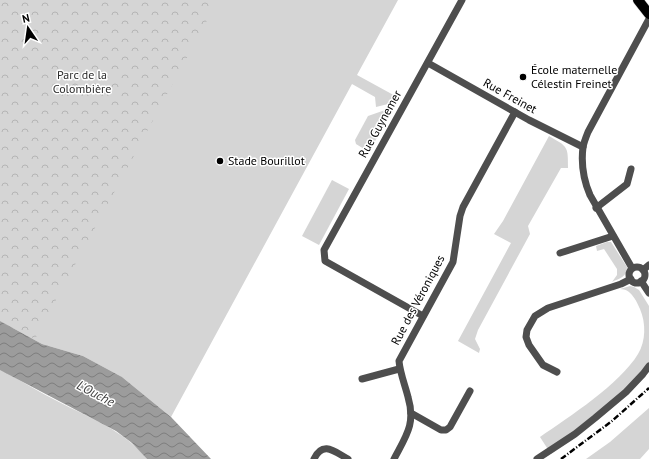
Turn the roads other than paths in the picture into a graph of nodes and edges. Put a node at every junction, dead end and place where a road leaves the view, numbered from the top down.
1 (462, 0) edge
2 (638, 0) edge
3 (649, 14) edge
4 (649, 19) edge
5 (428, 63) junction
6 (515, 112) junction
7 (583, 147) junction
8 (631, 169) dead end
9 (596, 208) junction
10 (613, 236) junction
11 (560, 253) dead end
12 (649, 265) edge
13 (632, 268) junction
14 (643, 270) junction
15 (630, 279) junction
16 (641, 281) junction
17 (649, 292) edge
18 (423, 316) junction
19 (649, 366) edge
20 (399, 369) junction
21 (556, 372) dead end
22 (362, 379) dead end
23 (470, 391) dead end
24 (411, 413) junction
25 (314, 459) edge
26 (348, 459) edge
27 (394, 459) edge
28 (537, 459) edge

1 - 5 street, Rue Guynemer
2 - 3 main road
4 - 7 street
5 - 6 street, Rue Freinet
5 - 18 street, Rue Guynemer
6 - 7 street, Rue Freinet
6 - 18 street, Rue des Véroniques
7 - 9 street
8 - 9 street
9 - 10 street
10 - 11 street
10 - 13 street
12 - 14 street
13 - 14 street
13 - 15 street
14 - 16 street
15 - 16 street
15 - 21 street
16 - 17 street
18 - 20 street, Rue des Véroniques
19 - 28 street
20 - 22 street
20 - 24 street
23 - 24 street
24 - 27 street
25 - 26 street

